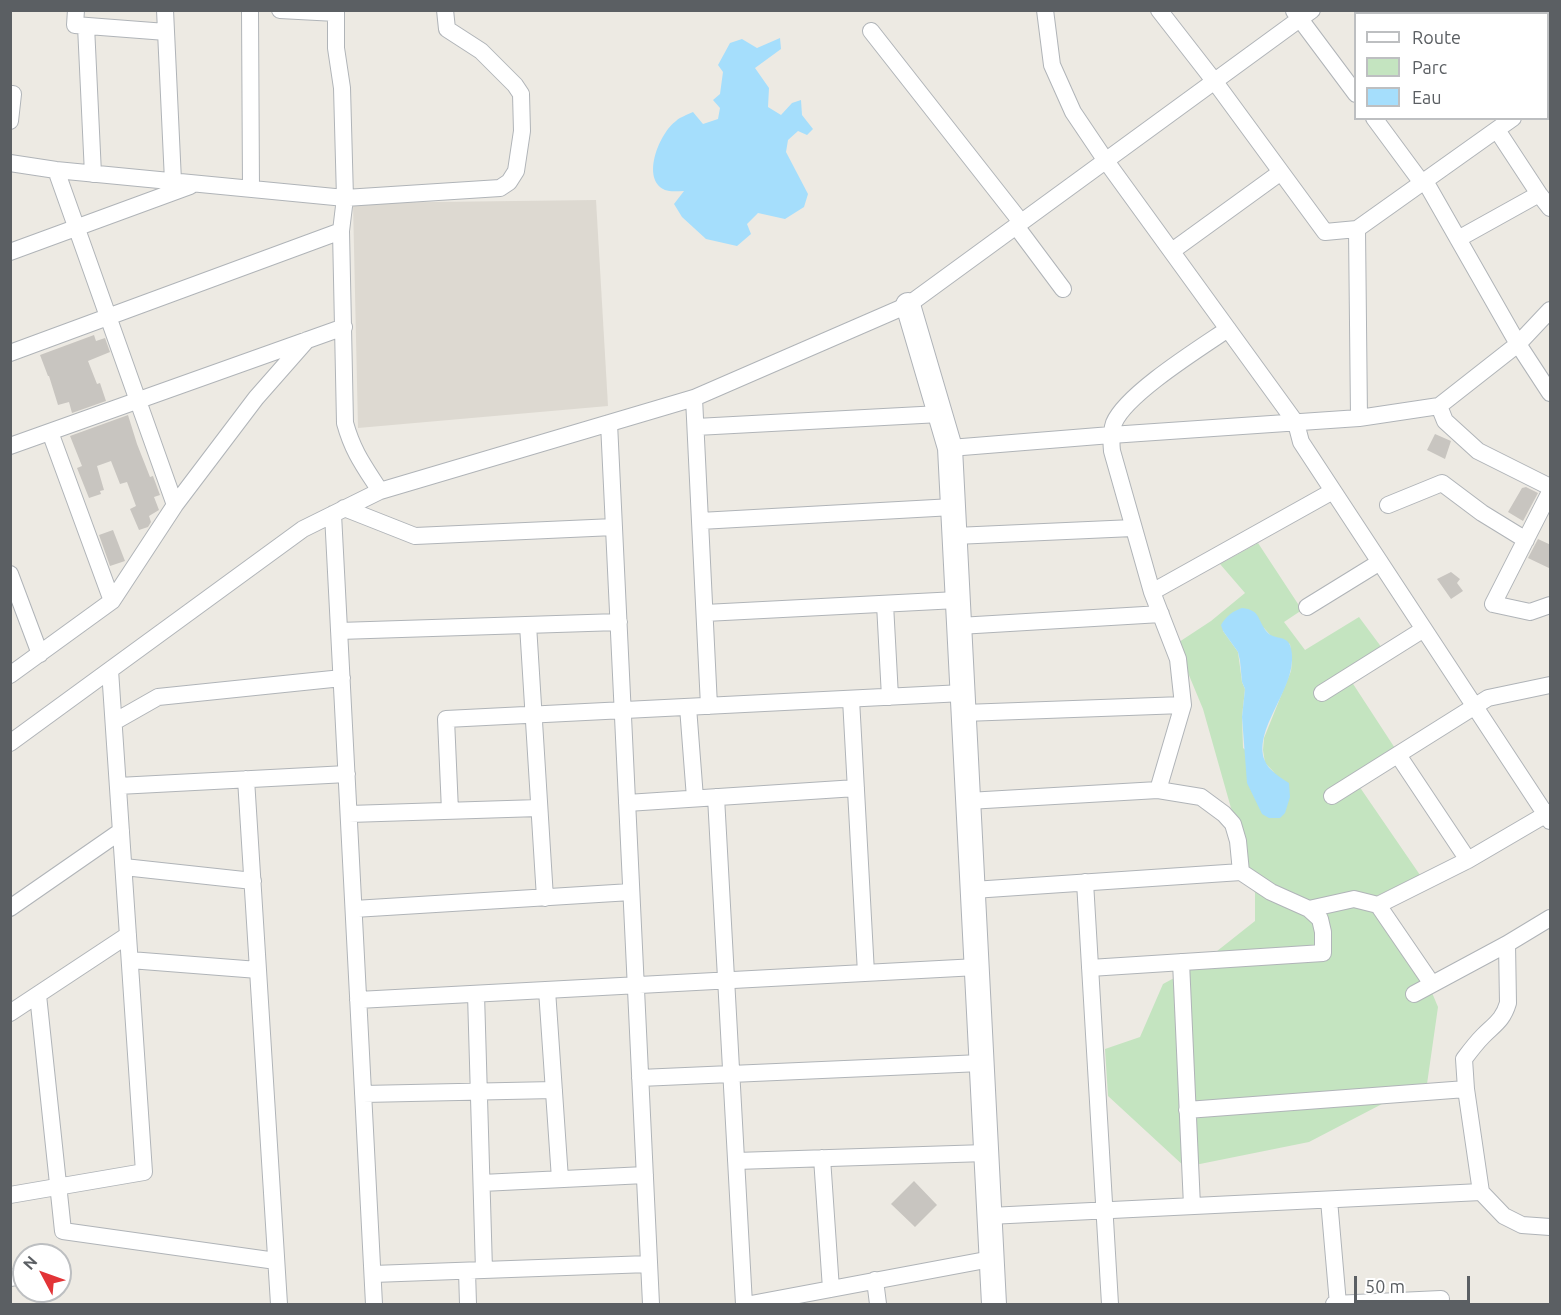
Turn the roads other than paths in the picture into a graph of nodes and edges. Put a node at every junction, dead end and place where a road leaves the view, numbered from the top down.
1 (76, 10) edge
2 (165, 10) edge
3 (250, 10) edge
4 (280, 10) edge
5 (445, 10) edge
6 (1045, 10) edge
7 (1159, 10) edge
8 (336, 12) edge
9 (1302, 14) edge
10 (86, 26) junction
11 (871, 30) dead end
12 (166, 32) junction
13 (1215, 82) junction
14 (1354, 91) edge
15 (10, 94) edge
16 (1376, 120) edge
17 (10, 121) edge
18 (1504, 123) edge
19 (1106, 161) junction
20 (10, 164) edge
21 (56, 170) junction
22 (1281, 172) junction
23 (93, 174) junction
24 (173, 181) junction
25 (1424, 182) junction
26 (195, 184) junction
27 (251, 189) junction
28 (1539, 194) junction
29 (345, 198) junction
30 (1551, 208) edge
31 (1018, 224) junction
32 (76, 228) junction
33 (1357, 229) junction
34 (341, 231) junction
35 (1458, 239) junction
36 (1172, 251) junction
37 (10, 252) edge
38 (1063, 289) dead end
39 (908, 305) junction
40 (1551, 310) edge
41 (108, 317) junction
42 (344, 327) junction
43 (1228, 329) junction
44 (307, 340) junction
45 (1518, 344) junction
46 (10, 353) edge
47 (1551, 393) edge
48 (694, 398) junction
49 (138, 400) junction
50 (1439, 406) junction
51 (940, 414) junction
52 (1359, 418) junction
53 (609, 423) junction
54 (1296, 423) junction
55 (696, 427) junction
56 (50, 432) junction
57 (1111, 435) junction
58 (10, 446) edge
59 (950, 448) junction
60 (1551, 487) edge
61 (380, 491) junction
62 (1333, 491) junction
63 (1551, 492) edge
64 (175, 505) junction
65 (1388, 506) dead end
66 (953, 507) junction
67 (339, 511) junction
68 (700, 520) junction
69 (614, 527) junction
70 (1133, 528) junction
71 (955, 536) junction
72 (1526, 540) junction
73 (1380, 562) junction
74 (10, 574) edge
75 (1152, 592) junction
76 (957, 600) junction
77 (112, 602) junction
78 (885, 604) junction
79 (1551, 605) edge
80 (1307, 607) dead end
81 (705, 613) junction
82 (1161, 614) junction
83 (619, 622) junction
84 (528, 625) junction
85 (959, 626) junction
86 (1424, 629) junction
87 (339, 630) junction
88 (40, 654) junction
89 (110, 670) junction
90 (10, 675) edge
91 (342, 678) junction
92 (1551, 685) edge
93 (1322, 693) dead end
94 (890, 697) junction
95 (851, 699) junction
96 (963, 703) junction
97 (1183, 705) junction
98 (709, 706) junction
99 (1475, 706) junction
100 (688, 707) junction
101 (623, 710) junction
102 (534, 715) junction
103 (114, 722) junction
104 (10, 743) edge
105 (1398, 755) junction
106 (347, 774) junction
107 (246, 779) junction
108 (118, 786) junction
109 (856, 788) junction
110 (1158, 790) junction
111 (1332, 796) dead end
112 (717, 797) junction
113 (695, 798) junction
114 (968, 801) junction
115 (627, 803) junction
116 (539, 808) junction
117 (450, 811) junction
118 (349, 814) junction
119 (1549, 816) edge
120 (121, 831) junction
121 (1468, 860) junction
122 (124, 867) junction
123 (1241, 872) junction
124 (253, 881) junction
125 (1085, 882) junction
126 (973, 890) junction
127 (631, 892) junction
128 (545, 898) junction
129 (1378, 905) junction
130 (10, 908) edge
131 (354, 909) junction
132 (1309, 909) junction
133 (1551, 918) edge
134 (128, 934) junction
135 (1507, 944) junction
136 (130, 960) junction
137 (1181, 962) junction
138 (976, 967) junction
139 (1090, 968) junction
140 (258, 970) junction
141 (866, 973) junction
142 (726, 980) junction
143 (1432, 984) junction
144 (636, 985) junction
145 (548, 990) junction
146 (476, 994) junction
147 (1414, 994) dead end
148 (38, 995) junction
149 (358, 1000) junction
150 (10, 1013) edge
151 (981, 1063) junction
152 (731, 1074) junction
153 (640, 1078) junction
154 (1466, 1089) junction
155 (554, 1090) junction
156 (479, 1091) junction
157 (363, 1094) junction
158 (1187, 1110) junction
159 (986, 1153) junction
160 (822, 1158) junction
161 (736, 1161) junction
162 (645, 1175) junction
163 (560, 1179) junction
164 (482, 1184) junction
165 (58, 1187) junction
166 (1480, 1192) junction
167 (10, 1195) edge
168 (1329, 1200) junction
169 (1192, 1206) junction
170 (1105, 1210) junction
171 (989, 1216) junction
172 (1551, 1227) edge
173 (991, 1259) junction
174 (276, 1261) junction
175 (649, 1264) junction
176 (484, 1270) junction
177 (467, 1271) junction
178 (373, 1274) junction
179 (875, 1280) junction
180 (831, 1289) junction
181 (1441, 1299) dead end
182 (1338, 1304) edge
183 (279, 1305) edge
184 (374, 1305) edge
185 (468, 1305) edge
186 (651, 1305) edge
187 (744, 1305) edge
188 (751, 1305) edge
189 (878, 1305) edge
190 (994, 1305) edge
191 (1110, 1305) edge
192 (1334, 1305) edge

1 - 10 street
2 - 12 street
3 - 27 street
4 - 8 street
5 - 29 street
6 - 19 street
7 - 13 street
8 - 29 street
9 - 13 street
9 - 14 street
10 - 12 street
10 - 23 street
11 - 31 street
12 - 24 street
13 - 19 street
13 - 22 street
15 - 17 street
16 - 25 street
18 - 25 street
18 - 28 street
19 - 31 street
19 - 36 street
20 - 21 street
21 - 23 street
21 - 32 street
22 - 33 street
22 - 36 street
23 - 24 street
24 - 26 street
25 - 33 street
25 - 35 street
26 - 27 street
26 - 32 street
27 - 29 street
28 - 30 street
28 - 35 street
29 - 34 street
31 - 38 street
31 - 39 street
32 - 37 street
32 - 41 street
33 - 52 street
34 - 41 street
34 - 42 street
35 - 45 street
36 - 43 street
39 - 48 street
39 - 51 street
40 - 45 street
41 - 46 street
41 - 49 street
42 - 44 street
42 - 61 street
43 - 54 street
43 - 57 street
44 - 49 street
44 - 64 street
45 - 47 street
45 - 50 street
48 - 53 street
48 - 55 street
49 - 56 street
49 - 64 street
50 - 52 street
50 - 60 street
51 - 55 street
51 - 59 street
52 - 54 street
53 - 61 street
53 - 69 street
54 - 57 street
54 - 62 street
55 - 68 street
56 - 58 street
56 - 77 street
57 - 59 street
57 - 70 street
59 - 66 street
61 - 67 street
62 - 73 street
62 - 75 street
63 - 72 street
64 - 77 street
65 - 72 street
66 - 68 street
66 - 71 street
67 - 69 street
67 - 87 street
67 - 89 street
68 - 81 street
69 - 83 street
70 - 71 street
70 - 75 street
71 - 76 street
72 - 79 street
73 - 80 street
73 - 86 street
74 - 88 street
75 - 82 street
76 - 78 street
76 - 85 street
77 - 88 street
78 - 81 street
78 - 94 street
81 - 98 street
82 - 85 street
82 - 97 street
83 - 84 street
83 - 101 street
84 - 87 street
84 - 102 street
85 - 96 street
86 - 93 street
86 - 99 street
87 - 91 street
88 - 90 street
89 - 103 street
89 - 104 street
91 - 103 street
91 - 106 street
92 - 99 street
94 - 95 street
94 - 96 street
95 - 98 street
95 - 109 street
96 - 97 street
96 - 114 street
97 - 110 street
98 - 100 street
99 - 105 street
99 - 119 street
100 - 101 street
100 - 113 street
101 - 102 street
101 - 115 street
102 - 116 street
102 - 117 street
103 - 108 street
105 - 111 street
105 - 121 street
106 - 107 street
106 - 118 street
107 - 108 street
107 - 124 street
108 - 120 street
109 - 112 street
109 - 141 street
110 - 114 street
110 - 123 street
112 - 113 street
112 - 142 street
113 - 115 street
114 - 126 street
115 - 127 street
116 - 117 street
116 - 128 street
117 - 118 street
118 - 131 street
119 - 121 street
120 - 122 street
120 - 130 street
121 - 129 street
122 - 124 street
122 - 134 street
123 - 125 street
123 - 132 street
124 - 140 street
125 - 126 street
125 - 139 street
126 - 138 street
127 - 128 street
127 - 144 street
128 - 131 street
129 - 132 street
129 - 143 street
131 - 149 street
132 - 137 street
133 - 135 street
134 - 136 street
134 - 148 street
135 - 143 street
135 - 154 street
136 - 140 street
136 - 165 street
137 - 139 street
137 - 158 street
138 - 141 street
138 - 151 street
139 - 170 street
140 - 174 street
141 - 142 street
142 - 144 street
142 - 152 street
143 - 147 street
144 - 145 street
144 - 153 street
145 - 146 street
145 - 155 street
146 - 149 street
146 - 156 street
148 - 150 street
148 - 165 street
149 - 157 street
151 - 152 street
151 - 159 street
152 - 153 street
152 - 161 street
153 - 162 street
154 - 158 street
154 - 166 street
155 - 156 street
155 - 163 street
156 - 157 street
156 - 164 street
157 - 178 street
158 - 169 street
159 - 160 street
159 - 171 street
160 - 161 street
160 - 180 street
161 - 187 street
162 - 163 street
162 - 175 street
163 - 164 street
164 - 176 street
165 - 167 street
165 - 174 street
166 - 168 street
166 - 172 street
168 - 169 street
168 - 182 street
169 - 170 street
170 - 171 street
170 - 191 street
171 - 173 street
173 - 179 street
173 - 190 street
174 - 183 street
175 - 176 street
175 - 186 street
176 - 177 street
177 - 178 street
177 - 185 street
178 - 184 street
179 - 180 street
179 - 189 street
180 - 188 street
181 - 182 street
182 - 192 street

